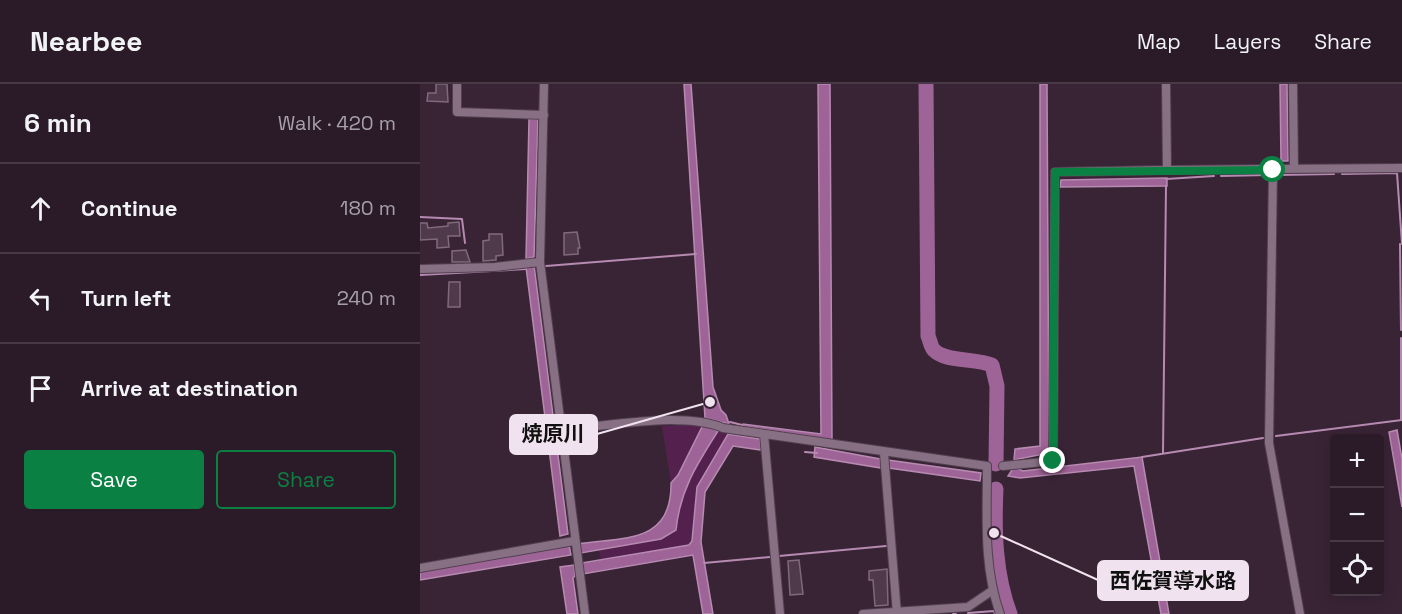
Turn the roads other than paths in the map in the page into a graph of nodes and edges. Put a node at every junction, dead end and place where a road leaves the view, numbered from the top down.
1 (457, 84) edge
2 (544, 84) edge
3 (1166, 84) edge
4 (1293, 84) edge
5 (544, 115) junction
6 (1402, 168) edge
7 (1294, 169) junction
8 (1167, 170) junction
9 (1273, 170) junction
10 (540, 262) junction
11 (420, 269) edge
12 (561, 430) junction
13 (765, 442) junction
14 (884, 460) junction
15 (1003, 466) dead end
16 (574, 541) junction
17 (420, 568) edge
18 (993, 590) junction
19 (898, 613) edge
20 (585, 614) edge
21 (780, 614) edge
22 (863, 614) edge
23 (1000, 614) edge
24 (1300, 614) edge

1 - 5 street
2 - 5 street
3 - 8 street
4 - 7 street
5 - 10 street
6 - 7 street
7 - 9 street
8 - 9 street
8 - 15 street
9 - 24 street
10 - 11 street
10 - 12 street
12 - 13 street
12 - 16 street
13 - 14 street
13 - 21 street
14 - 18 street
14 - 19 street
16 - 17 street
16 - 20 street
18 - 19 street
18 - 23 street
19 - 22 street

